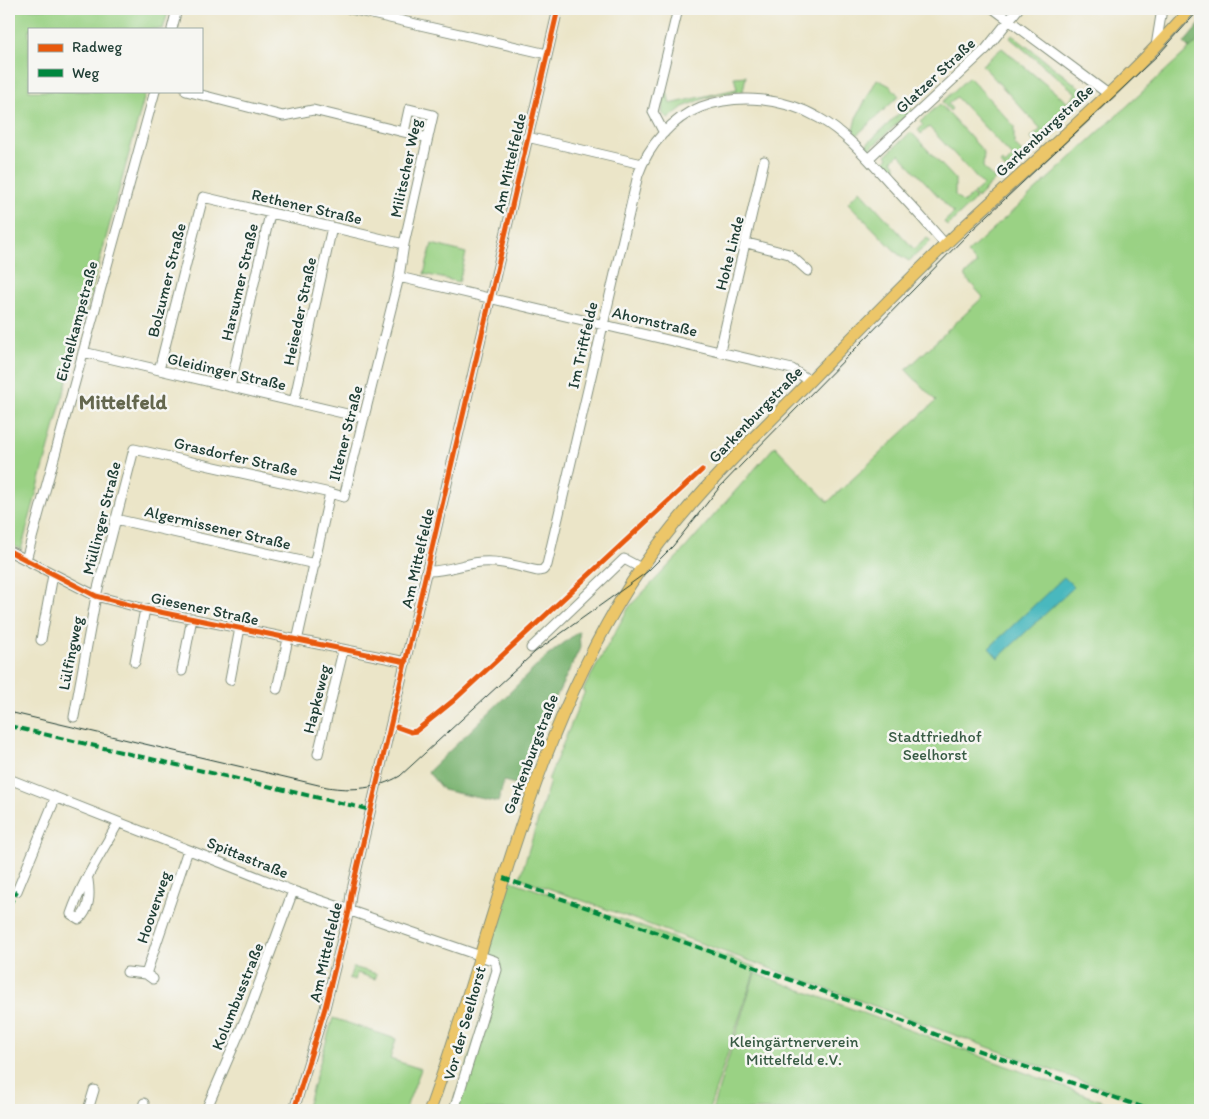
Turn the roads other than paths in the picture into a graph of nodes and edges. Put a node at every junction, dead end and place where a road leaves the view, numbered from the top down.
1 (177, 9) edge
2 (350, 9) edge
3 (558, 9) edge
4 (678, 9) edge
5 (994, 9) edge
6 (1018, 9) edge
7 (1162, 9) edge
8 (1190, 9) edge
9 (1010, 21) junction
10 (172, 28) edge
11 (1156, 46) junction
12 (547, 54) junction
13 (155, 92) edge
14 (190, 92) edge
15 (1107, 93) junction
16 (404, 132) junction
17 (664, 133) junction
18 (428, 138) junction
19 (527, 138) junction
20 (868, 159) junction
21 (764, 161) dead end
22 (642, 164) junction
23 (203, 197) joint
24 (270, 214) junction
25 (332, 227) junction
26 (747, 243) junction
27 (404, 244) junction
28 (945, 244) junction
29 (808, 271) dead end
30 (399, 277) junction
31 (489, 297) junction
32 (603, 324) junction
33 (720, 351) junction
34 (83, 352) junction
35 (159, 370) junction
36 (810, 381) junction
37 (230, 387) junction
38 (294, 402) junction
39 (364, 418) junction
40 (134, 448) joint
41 (330, 493) junction
42 (114, 519) junction
43 (9, 551) edge
44 (26, 560) junction
45 (315, 564) junction
46 (641, 568) junction
47 (427, 570) junction
48 (53, 575) junction
49 (96, 596) junction
50 (145, 609) junction
51 (192, 618) junction
52 (240, 628) junction
53 (41, 640) dead end
54 (293, 640) junction
55 (531, 648) dead end
56 (343, 651) junction
57 (135, 662) dead end
58 (406, 662) junction
59 (182, 671) dead end
60 (230, 680) dead end
61 (278, 689) dead end
62 (74, 717) dead end
63 (318, 754) dead end
64 (9, 779) edge
65 (55, 799) junction
66 (118, 823) junction
67 (188, 850) junction
68 (88, 880) dead end
69 (17, 891) dead end
70 (293, 891) junction
71 (349, 911) junction
72 (480, 955) junction
73 (127, 972) dead end
74 (94, 1090) dead end
75 (88, 1110) edge
76 (206, 1110) edge
77 (294, 1110) edge
78 (430, 1110) edge
79 (454, 1110) edge

1 - 10 street
2 - 12 street
3 - 12 street, Am Mittelfelde
4 - 17 street
5 - 9 street
6 - 9 street, Glatzer Straße
7 - 11 street
8 - 11 main road, Garkenburgstraße
9 - 15 street
9 - 20 street, Glatzer Straße
11 - 15 main road, Garkenburgstraße
12 - 19 street, Am Mittelfelde
13 - 34 street, Eichelkampstraße
14 - 16 street
15 - 28 main road, Garkenburgstraße
16 - 18 street
16 - 18 street, Militscher Weg
17 - 20 street, Im Triftfelde
17 - 22 street, Im Triftfelde
18 - 27 street, Militscher Weg
19 - 22 street
19 - 31 street, Am Mittelfelde
20 - 28 street, Im Triftfelde
21 - 26 street, Hohe Linde
22 - 32 street, Im Triftfelde
23 - 24 street, Rethener Straße
23 - 35 street, Bolzumer Straße
24 - 25 street, Rethener Straße
24 - 37 street, Harsumer Straße
25 - 27 street, Rethener Straße
25 - 38 street, Heiseder Straße
26 - 29 street
26 - 33 street, Hohe Linde
27 - 30 street, Iltener Straße
28 - 36 main road, Garkenburgstraße
30 - 31 street, Ahornstraße
30 - 39 street, Iltener Straße
31 - 32 street, Ahornstraße
31 - 47 street, Am Mittelfelde
32 - 33 street, Ahornstraße
32 - 47 street, Im Triftfelde
33 - 36 street, Ahornstraße
34 - 35 street, Gleidinger Straße
34 - 44 street, Eichelkampstraße
35 - 37 street, Gleidinger Straße
36 - 46 main road, Garkenburgstraße
37 - 38 street, Gleidinger Straße
38 - 39 street, Gleidinger Straße
39 - 41 street, Iltener Straße
40 - 41 street, Grasdorfer Straße
40 - 42 street, Müllinger Straße
41 - 45 street, Iltener Straße
42 - 45 street, Algermissener Straße
42 - 49 street, Müllinger Straße
43 - 44 street, Giesener Straße
44 - 48 street, Giesener Straße
45 - 54 street, Iltener Straße
46 - 55 street
46 - 72 main road, Garkenburgstraße
47 - 58 street, Am Mittelfelde
48 - 49 street, Giesener Straße
48 - 53 street
49 - 50 street, Giesener Straße
49 - 62 street, Lülfingweg
50 - 51 street, Giesener Straße
50 - 57 street
51 - 52 street, Giesener Straße
51 - 59 street
52 - 54 street, Giesener Straße
52 - 60 street
54 - 56 street, Giesener Straße
54 - 61 street, Iltener Straße
56 - 58 street, Giesener Straße
56 - 63 street, Hapkeweg
58 - 71 street, Am Mittelfelde
64 - 65 street, Spittastraße
65 - 66 street, Spittastraße
65 - 69 street
66 - 67 street, Spittastraße
66 - 68 street
67 - 70 street, Spittastraße
67 - 73 street, Hooverweg
70 - 71 street, Spittastraße
70 - 76 street, Kolumbusstraße
71 - 72 street, Spittastraße
71 - 77 street, Am Mittelfelde
72 - 78 main road, Garkenburgstraße
72 - 79 street, Vor der Seelhorst
74 - 75 street

